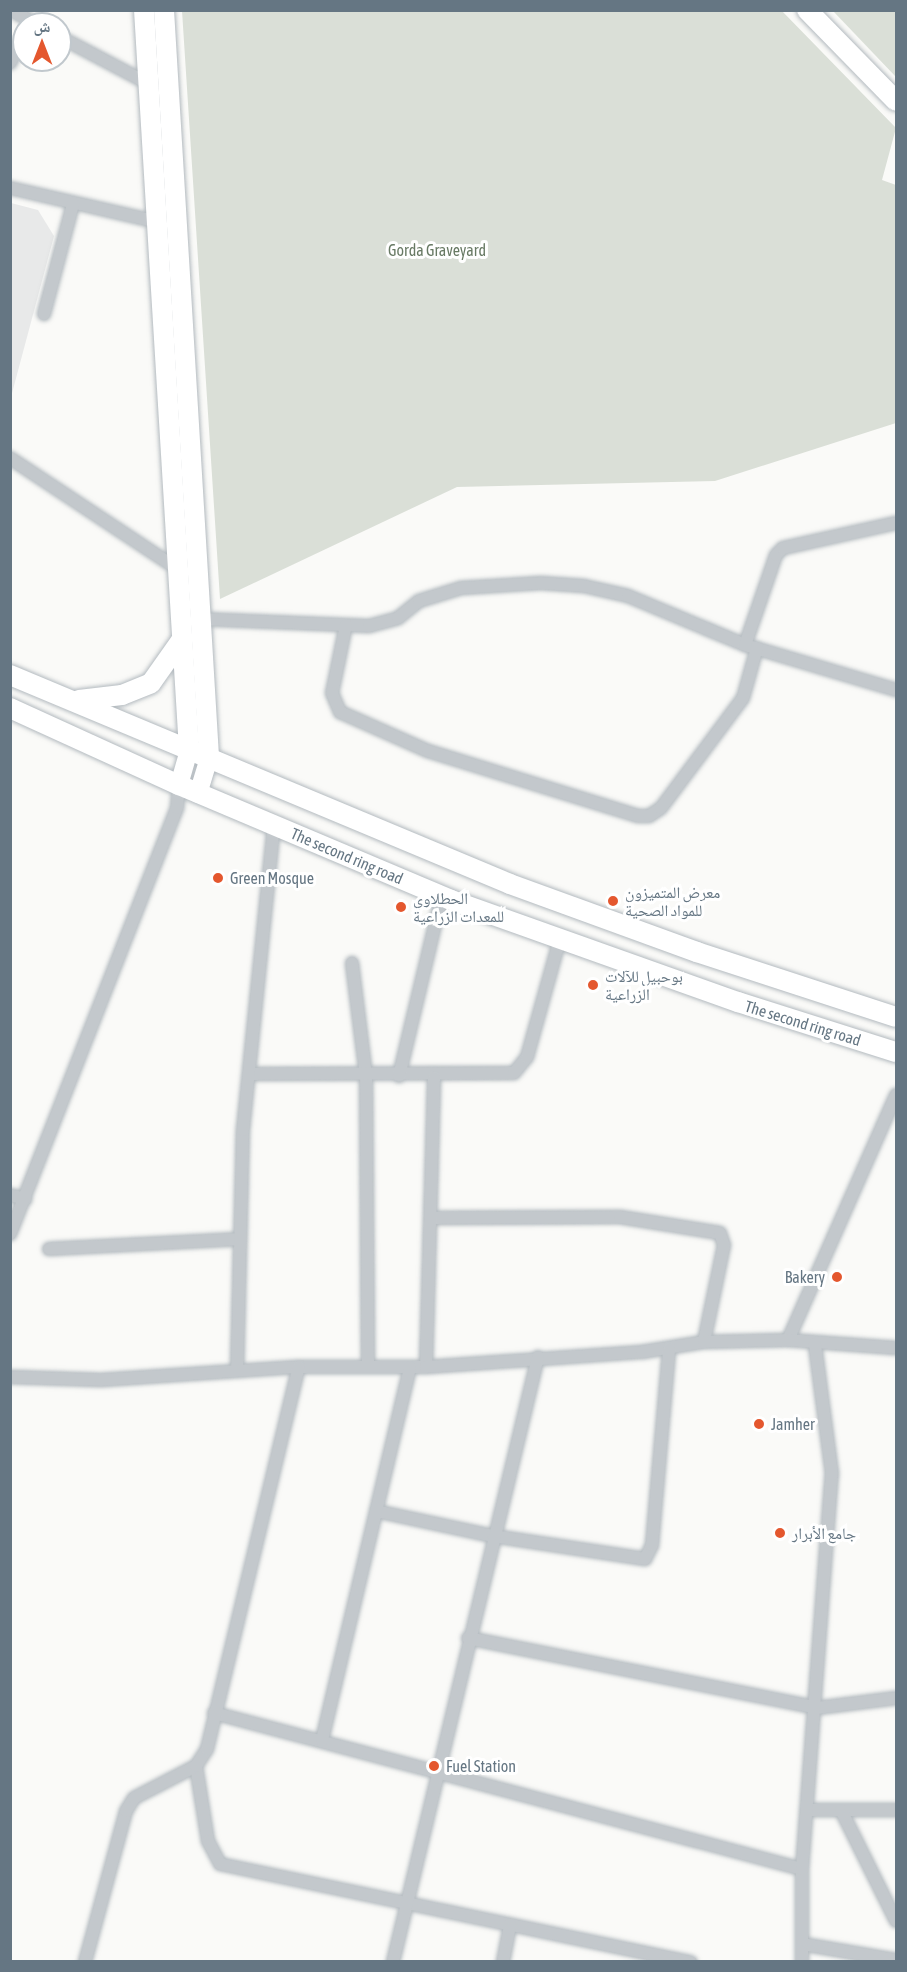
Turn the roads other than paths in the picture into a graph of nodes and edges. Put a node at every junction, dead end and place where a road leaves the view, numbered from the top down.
1 (144, 10) edge
2 (164, 10) edge
3 (807, 10) edge
4 (72, 43) edge
5 (148, 84) junction
6 (168, 92) junction
7 (897, 101) edge
8 (10, 188) edge
9 (73, 204) junction
10 (154, 221) junction
11 (44, 314) dead end
12 (12, 463) edge
13 (897, 523) edge
14 (177, 570) junction
15 (198, 581) junction
16 (200, 619) junction
17 (346, 625) junction
18 (182, 639) junction
19 (751, 646) junction
20 (10, 675) edge
21 (897, 690) edge
22 (77, 700) junction
23 (10, 708) edge
24 (189, 749) junction
25 (209, 757) junction
26 (179, 786) junction
27 (198, 794) junction
28 (177, 808) junction
29 (274, 825) junction
30 (442, 896) junction
31 (560, 939) junction
32 (352, 963) dead end
33 (897, 1017) edge
34 (897, 1052) edge
35 (249, 1074) junction
36 (366, 1076) junction
37 (399, 1076) junction
38 (434, 1077) junction
39 (897, 1095) edge
40 (10, 1195) edge
41 (25, 1199) junction
42 (432, 1218) junction
43 (10, 1234) edge
44 (240, 1239) junction
45 (50, 1249) dead end
46 (788, 1340) junction
47 (704, 1342) junction
48 (815, 1344) junction
49 (897, 1348) edge
50 (669, 1349) junction
51 (538, 1358) junction
52 (299, 1367) junction
53 (368, 1367) junction
54 (410, 1367) junction
55 (426, 1367) junction
56 (237, 1371) junction
57 (10, 1377) edge
58 (376, 1511) junction
59 (493, 1536) junction
60 (468, 1638) junction
61 (897, 1698) edge
62 (817, 1708) junction
63 (214, 1713) junction
64 (322, 1740) junction
65 (196, 1766) junction
66 (436, 1768) junction
67 (809, 1810) junction
68 (841, 1810) junction
69 (897, 1810) edge
70 (802, 1869) junction
71 (406, 1904) junction
72 (897, 1921) edge
73 (510, 1925) junction
74 (802, 1944) junction
75 (897, 1960) edge
76 (85, 1962) edge
77 (393, 1962) edge
78 (503, 1962) edge
79 (691, 1962) edge
80 (802, 1962) edge

1 - 5 main road
2 - 6 main road
3 - 7 main road
4 - 5 street
5 - 6 street
5 - 10 main road
6 - 15 main road
8 - 9 street
9 - 10 street
9 - 11 street
10 - 14 main road
12 - 14 street
13 - 19 street
14 - 15 street
14 - 18 main road
15 - 16 main road
16 - 17 street
16 - 25 main road
17 - 19 street
17 - 19 street
18 - 22 main road
18 - 24 main road
19 - 21 street
20 - 22 main road, The second ring road
22 - 24 main road, The second ring road
23 - 26 main road, The second ring road
24 - 25 main road, The second ring road
24 - 26 main road
25 - 27 main road
25 - 33 main road, The second ring road
26 - 27 main road, The second ring road
26 - 28 street
27 - 28 street
27 - 29 main road, The second ring road
28 - 41 street
29 - 30 main road, The second ring road
29 - 35 street
30 - 31 main road, The second ring road
30 - 37 street
31 - 34 main road, The second ring road
31 - 38 street
32 - 36 street
35 - 36 street
35 - 44 street
36 - 37 street
36 - 53 street
37 - 38 street
38 - 42 street
39 - 46 street
40 - 41 street
41 - 43 street
42 - 47 street
42 - 55 street
44 - 45 street
44 - 56 street
46 - 47 street
46 - 48 street
47 - 50 street
48 - 49 street
48 - 62 street
50 - 51 street
50 - 59 street
51 - 55 street
51 - 59 street
52 - 53 street
52 - 56 street
52 - 63 street
53 - 54 street
54 - 55 street
54 - 58 street
56 - 57 street
58 - 59 street
58 - 64 street
59 - 60 street
60 - 62 street
60 - 66 street
61 - 62 street
62 - 67 street
63 - 64 street
63 - 65 street
64 - 66 street
65 - 71 street
65 - 76 street
66 - 70 street
66 - 71 street
67 - 68 street
67 - 70 street
68 - 69 street
68 - 72 street
70 - 74 street
71 - 73 street
71 - 77 street
73 - 78 street
73 - 79 street
74 - 75 street
74 - 80 street

